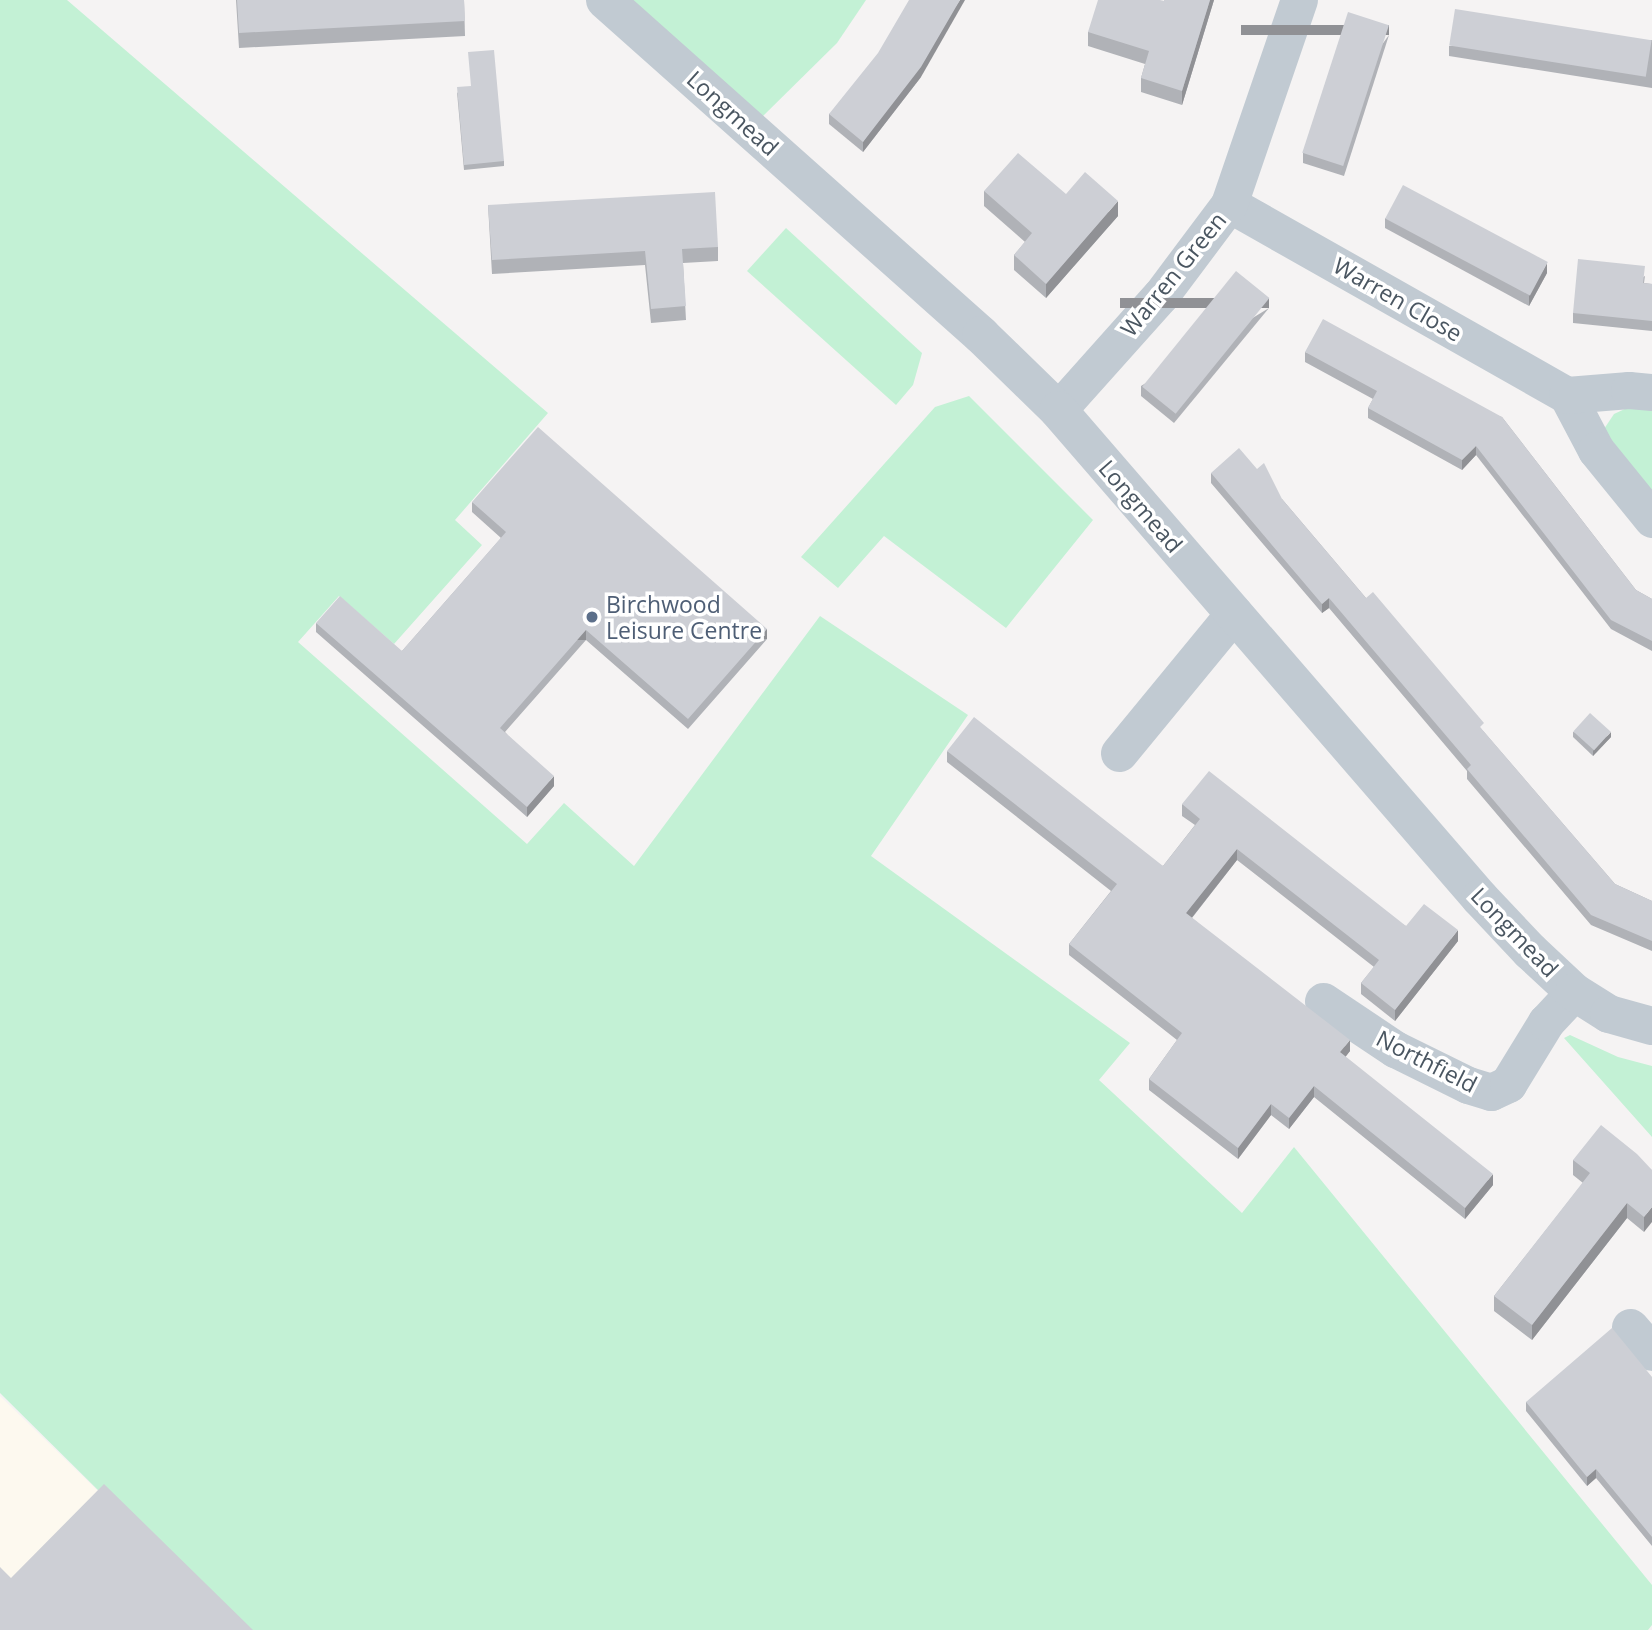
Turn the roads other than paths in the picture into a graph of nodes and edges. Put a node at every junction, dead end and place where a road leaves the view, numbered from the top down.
1 (605, 0) edge
2 (1299, 0) edge
3 (1229, 204) junction
4 (1652, 392) edge
5 (1567, 395) junction
6 (1058, 410) junction
7 (1652, 519) edge
8 (1234, 612) junction
9 (1119, 753) dead end
10 (1574, 992) junction
11 (1323, 1002) dead end
12 (1652, 1026) edge

1 - 6 street, Longmead
2 - 3 street, Warren Green
3 - 5 street, Warren Close
3 - 6 street, Warren Green
4 - 5 street
5 - 7 street
6 - 8 street, Longmead
8 - 9 street
8 - 10 street, Longmead
10 - 11 street, Northfield
10 - 12 street, Longmead

